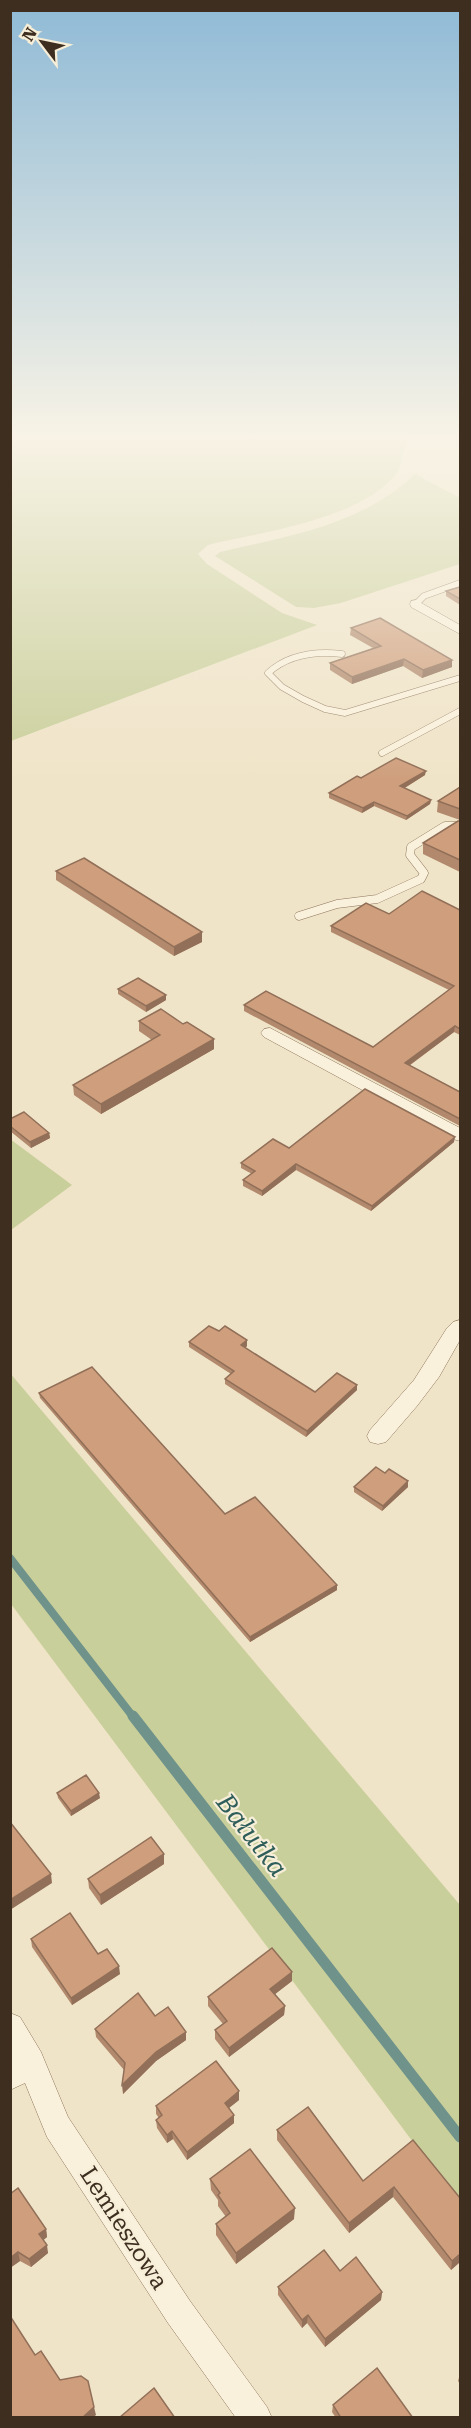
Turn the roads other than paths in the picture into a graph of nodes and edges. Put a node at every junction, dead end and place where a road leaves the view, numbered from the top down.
1 (460, 583) edge
2 (416, 604) joint
3 (460, 630) edge
4 (342, 654) dead end
5 (460, 678) edge
6 (460, 711) edge
7 (382, 753) dead end
8 (460, 825) edge
9 (299, 916) dead end
10 (270, 1033) dead end
11 (460, 1135) edge
12 (460, 1327) edge
13 (378, 1436) dead end
14 (10, 2027) edge
15 (21, 2069) edge
16 (256, 2418) edge

1 - 2 lane
2 - 3 street
4 - 5 lane
6 - 7 lane
8 - 9 lane
10 - 11 street
12 - 13 street
14 - 15 street, Lemieszowa
15 - 16 street, Lemieszowa

